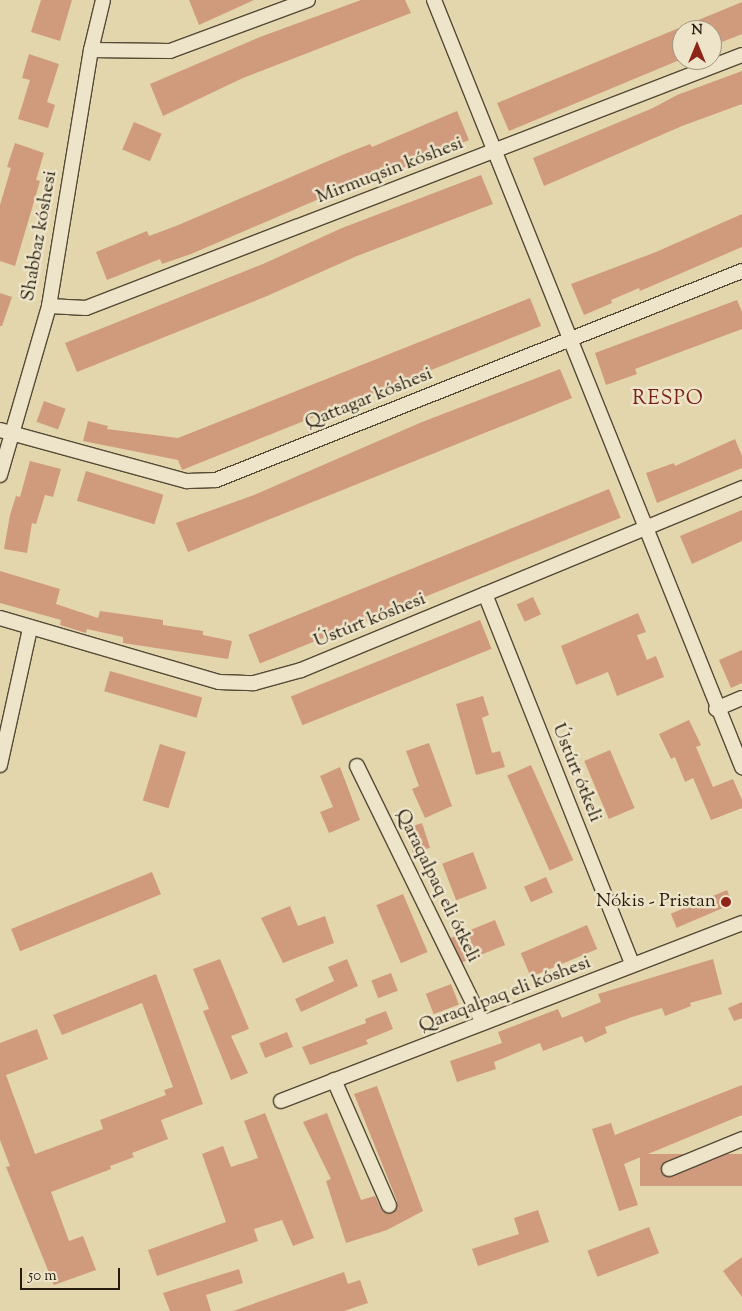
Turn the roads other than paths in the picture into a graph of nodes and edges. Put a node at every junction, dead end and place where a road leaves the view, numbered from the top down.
1 (103, 0) edge
2 (308, 0) edge
3 (434, 0) edge
4 (91, 50) junction
5 (742, 55) edge
6 (493, 150) junction
7 (742, 271) edge
8 (49, 306) junction
9 (572, 339) junction
10 (6, 432) edge
11 (0, 475) edge
12 (742, 488) edge
13 (645, 528) junction
14 (485, 594) junction
15 (0, 618) edge
16 (30, 629) junction
17 (742, 698) edge
18 (716, 709) junction
19 (0, 765) edge
20 (356, 766) dead end
21 (742, 767) edge
22 (742, 923) edge
23 (633, 965) junction
24 (483, 1023) junction
25 (334, 1080) junction
26 (281, 1101) dead end
27 (742, 1139) edge
28 (669, 1168) dead end
29 (389, 1205) dead end

1 - 4 street, Shabbaz kóshesi
2 - 4 street
3 - 6 street
4 - 8 street, Shabbaz kóshesi
5 - 6 street, Mirmuqsin kóshesi
6 - 8 street, Mirmuqsin kóshesi
6 - 9 street
7 - 9 street, Qattagar kóshesi
8 - 10 street, Shabbaz kóshesi
9 - 10 street, Qattagar kóshesi
9 - 13 street
10 - 11 street, Shabbaz kóshesi
12 - 13 street, Ústúrt kóshesi
13 - 14 street, Ústúrt kóshesi
13 - 18 street
14 - 16 street, Ústúrt kóshesi
14 - 23 street, Ústúrt ótkeli
15 - 16 street, Ústúrt kóshesi
16 - 19 street
17 - 18 street
18 - 21 street
20 - 24 street, Qaraqalpaq eli ótkeli
22 - 23 street, Qaraqalpaq eli kóshesi
23 - 24 street, Qaraqalpaq eli kóshesi
24 - 25 street, Qaraqalpaq eli kóshesi
25 - 26 street, Qaraqalpaq eli kóshesi
25 - 29 street
27 - 28 street

